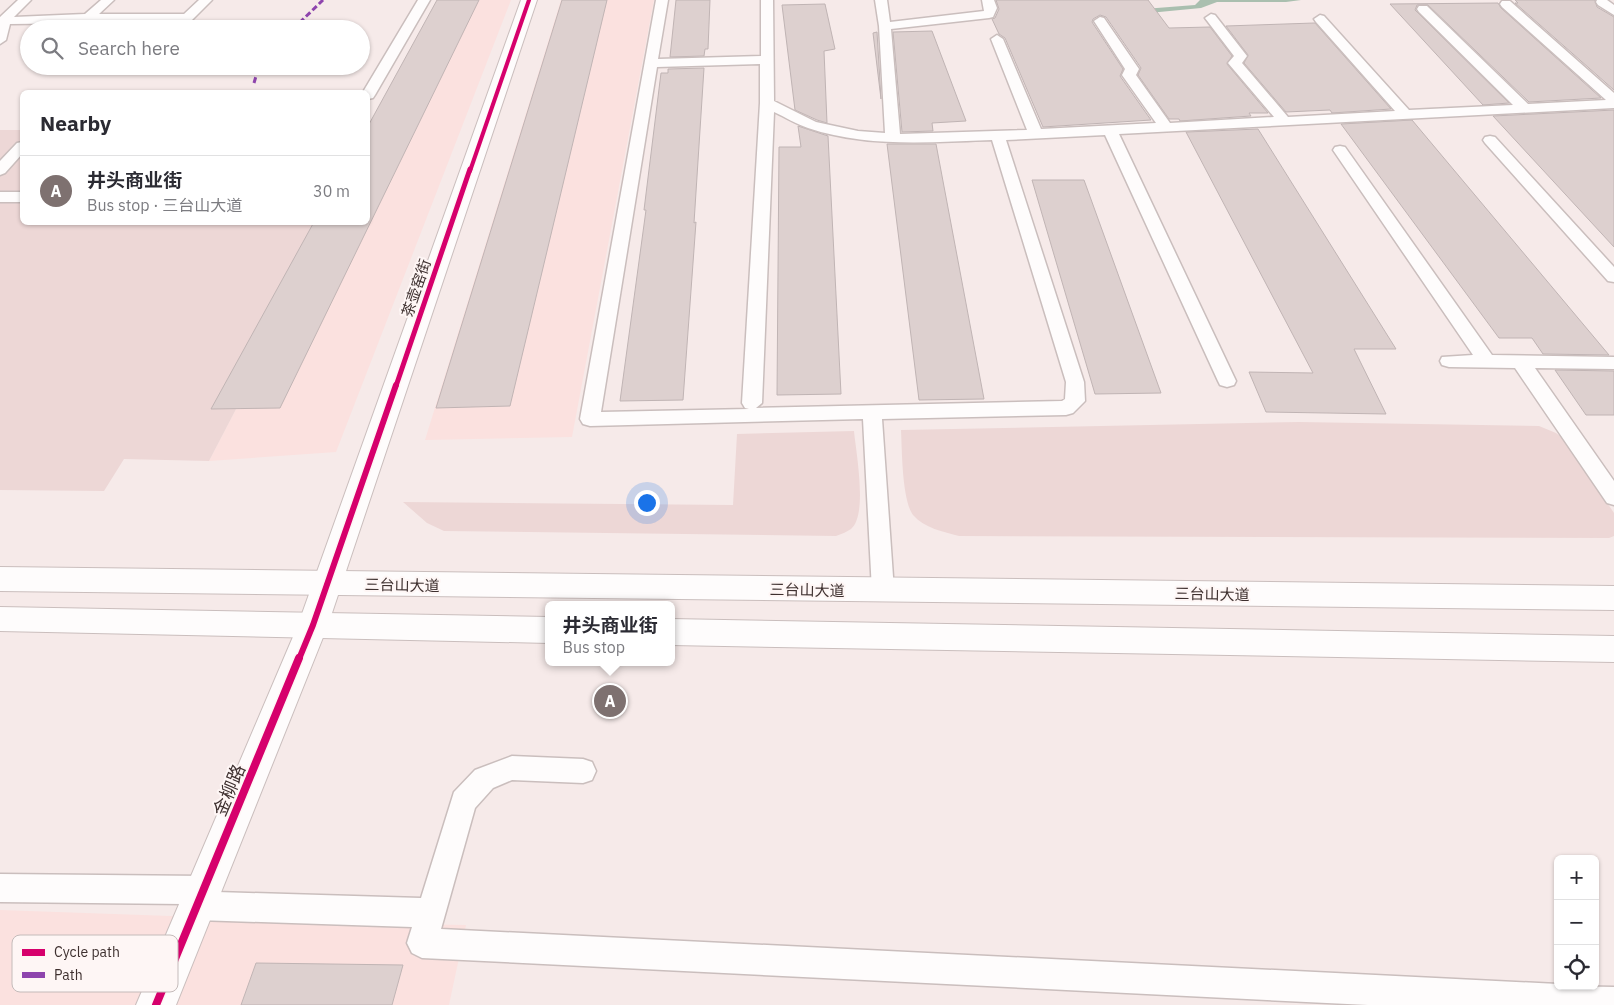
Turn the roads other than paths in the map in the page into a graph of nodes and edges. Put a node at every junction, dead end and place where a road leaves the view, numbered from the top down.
1 (25, 0) edge
2 (108, 0) edge
3 (206, 0) edge
4 (424, 0) edge
5 (529, 0) edge
6 (662, 0) edge
7 (767, 0) edge
8 (881, 0) edge
9 (988, 0) edge
10 (1602, 2) dead end
11 (1506, 4) dead end
12 (1423, 9) dead end
13 (1614, 11) edge
14 (88, 18) junction
15 (1211, 18) dead end
16 (1320, 19) dead end
17 (20, 20) edge
18 (31, 20) edge
19 (2, 21) edge
20 (1100, 21) dead end
21 (885, 26) junction
22 (997, 39) dead end
23 (0, 40) edge
24 (767, 60) junction
25 (652, 63) junction
26 (370, 93) edge
27 (1614, 102) edge
28 (767, 103) junction
29 (1524, 108) junction
30 (1406, 115) junction
31 (1284, 121) junction
32 (1166, 127) junction
33 (1110, 131) junction
34 (1036, 134) junction
35 (998, 136) junction
36 (893, 138) junction
37 (1490, 140) dead end
38 (20, 148) edge
39 (1340, 150) dead end
40 (0, 170) edge
41 (20, 197) edge
42 (0, 198) edge
43 (1614, 277) edge
44 (1449, 361) dead end
45 (1487, 362) junction
46 (1521, 362) junction
47 (1614, 363) edge
48 (1227, 381) dead end
49 (752, 403) dead end
50 (872, 414) junction
51 (1614, 497) edge
52 (0, 579) edge
53 (327, 584) junction
54 (883, 590) junction
55 (1614, 598) edge
56 (0, 620) edge
57 (314, 625) junction
58 (545, 630) edge
59 (675, 632) edge
60 (1614, 649) edge
61 (583, 772) dead end
62 (0, 888) edge
63 (201, 898) junction
64 (432, 913) junction
65 (178, 953) edge
66 (161, 992) edge
67 (1614, 1002) edge
68 (156, 1005) edge

1 - 19 lane
2 - 14 lane
3 - 14 lane
4 - 26 lane
5 - 53 main road, 茶壶窑街
6 - 25 lane
7 - 24 lane
8 - 21 lane
9 - 21 lane
10 - 13 lane
11 - 27 lane
12 - 29 lane
14 - 18 lane
15 - 31 lane
16 - 30 lane
17 - 19 lane
19 - 23 lane
20 - 32 lane
21 - 36 lane
22 - 34 lane
24 - 25 lane
24 - 28 lane
25 - 50 lane
27 - 29 lane
28 - 36 lane
28 - 49 lane
29 - 30 lane
30 - 31 lane
31 - 32 lane
32 - 33 lane
33 - 34 lane
33 - 48 lane
34 - 35 lane
35 - 36 lane
35 - 50 lane
37 - 43 lane
38 - 40 lane
39 - 45 lane
41 - 42 lane
44 - 45 lane
45 - 46 lane
46 - 47 lane
46 - 51 lane
50 - 54 lane
52 - 53 main road, 三台山大道
53 - 54 main road, 三台山大道
53 - 57 main road, 金柳路
54 - 55 main road, 三台山大道
56 - 57 main road
57 - 58 main road
57 - 63 main road, 金柳路
59 - 60 main road
61 - 64 lane
62 - 63 lane
63 - 64 lane
63 - 65 main road, 金柳路
64 - 67 lane
66 - 68 main road, 金柳路

